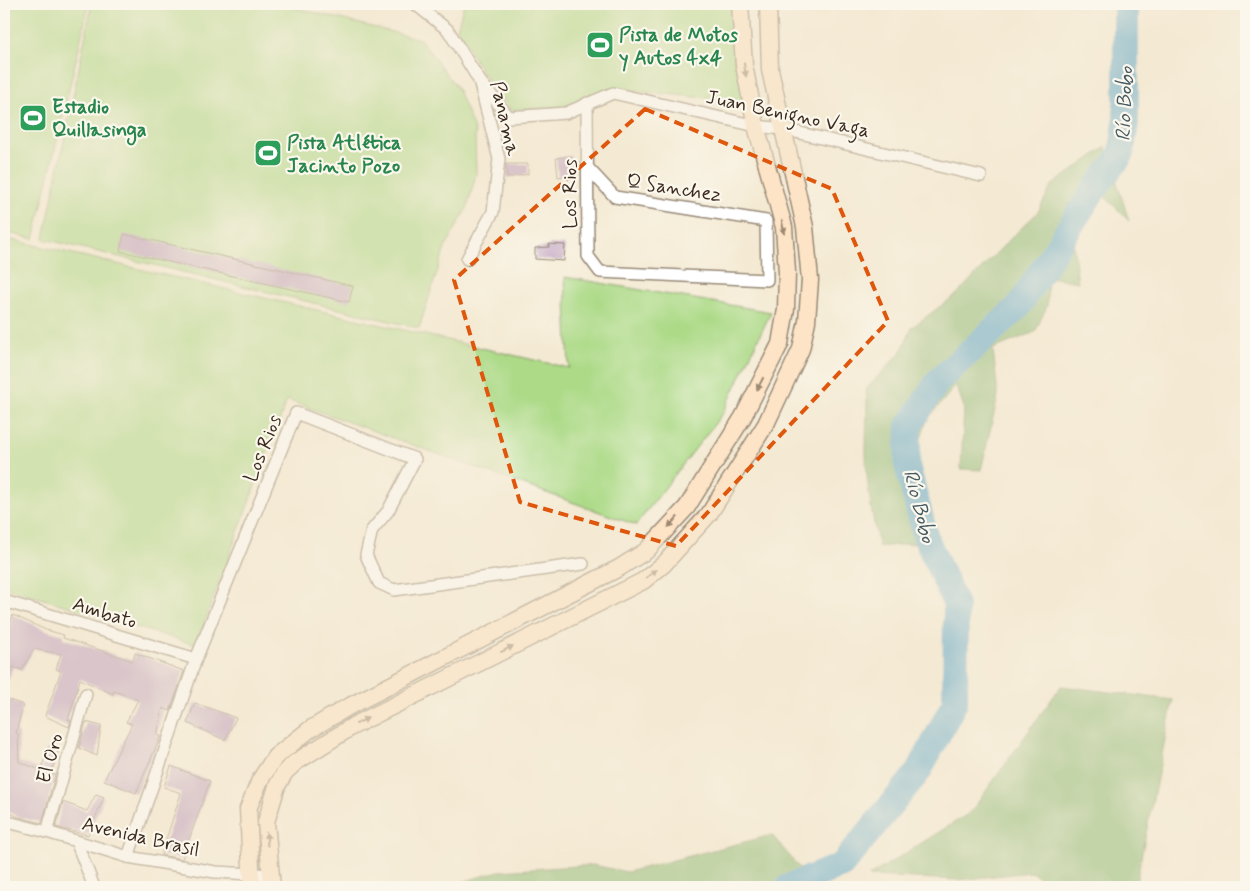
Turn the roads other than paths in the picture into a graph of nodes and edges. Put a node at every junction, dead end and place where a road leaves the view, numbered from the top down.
1 (415, 4) edge
2 (740, 4) edge
3 (768, 4) edge
4 (479, 80) junction
5 (588, 103) junction
6 (756, 126) junction
7 (783, 129) junction
8 (588, 168) junction
9 (981, 176) dead end
10 (467, 259) dead end
11 (767, 280) joint
12 (583, 564) dead end
13 (4, 603) edge
14 (196, 659) junction
15 (86, 694) dead end
16 (4, 822) edge
17 (47, 832) junction
18 (76, 841) junction
19 (128, 857) junction
20 (251, 881) edge
21 (271, 881) edge
22 (94, 887) edge

1 - 4 street, Panama
2 -> 6 main road
3 - 7 main road
4 - 5 street
4 - 10 street, Panama
5 - 6 street, Juan Benigno Vaga
5 - 8 street, Los Rios
6 - 7 street, Juan Benigno Vaga
6 -> 20 main road
7 - 9 street, Juan Benigno Vaga
21 -> 7 main road
8 - 11 street, Q Sanchez
8 - 11 street, Los Rios
12 - 14 street, Los Rios
13 - 14 street, Ambato
14 - 19 street, Los Rios
15 - 17 street, El Oro
16 - 17 street, Avenida Brasil
17 - 18 street, Avenida Brasil
18 - 19 street, Avenida Brasil
18 - 22 street
19 - 20 street, Avenida Brasil
20 - 21 street, Avenida Brasil

